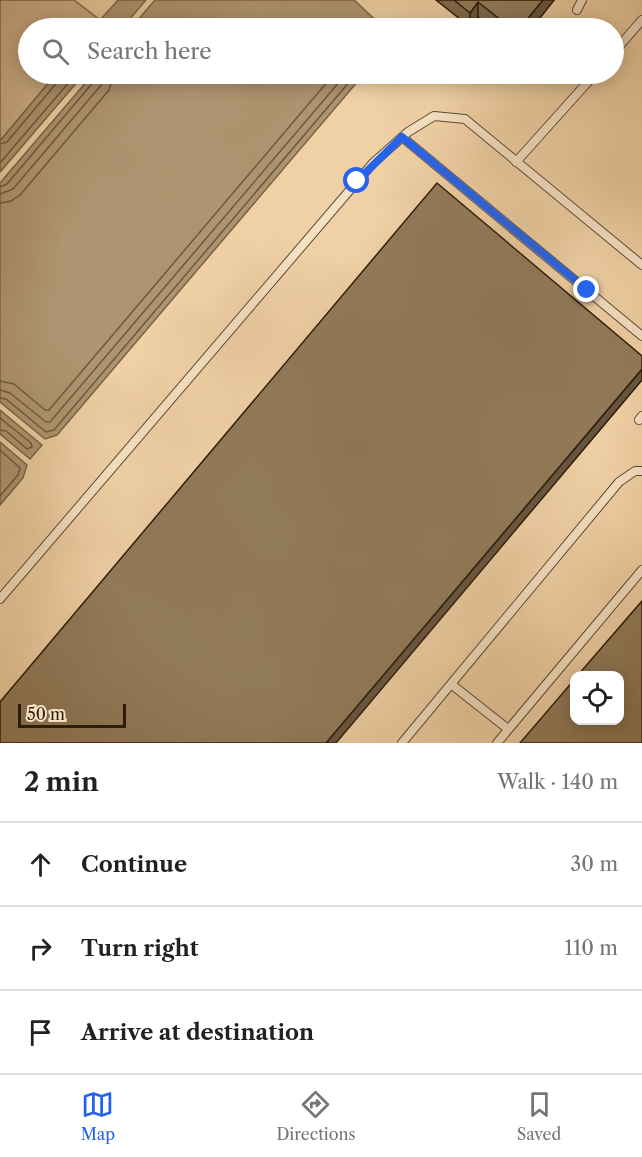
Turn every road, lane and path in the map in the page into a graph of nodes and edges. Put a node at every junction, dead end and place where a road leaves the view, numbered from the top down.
1 (582, 0) edge
2 (577, 10) dead end
3 (642, 20) edge
4 (624, 41) edge
5 (586, 84) edge
6 (402, 137) junction
7 (516, 162) junction
8 (642, 265) edge
9 (642, 336) edge
10 (642, 471) edge
11 (642, 570) edge
12 (0, 599) edge
13 (451, 684) junction
14 (508, 729) junction
15 (402, 743) edge
16 (496, 743) edge

1 - 2 lane
3 - 4 lane
5 - 7 lane
6 - 7 lane
6 - 9 lane
6 - 12 lane
7 - 8 lane
10 - 13 lane
11 - 14 lane
13 - 14 lane
13 - 15 lane
14 - 16 lane

